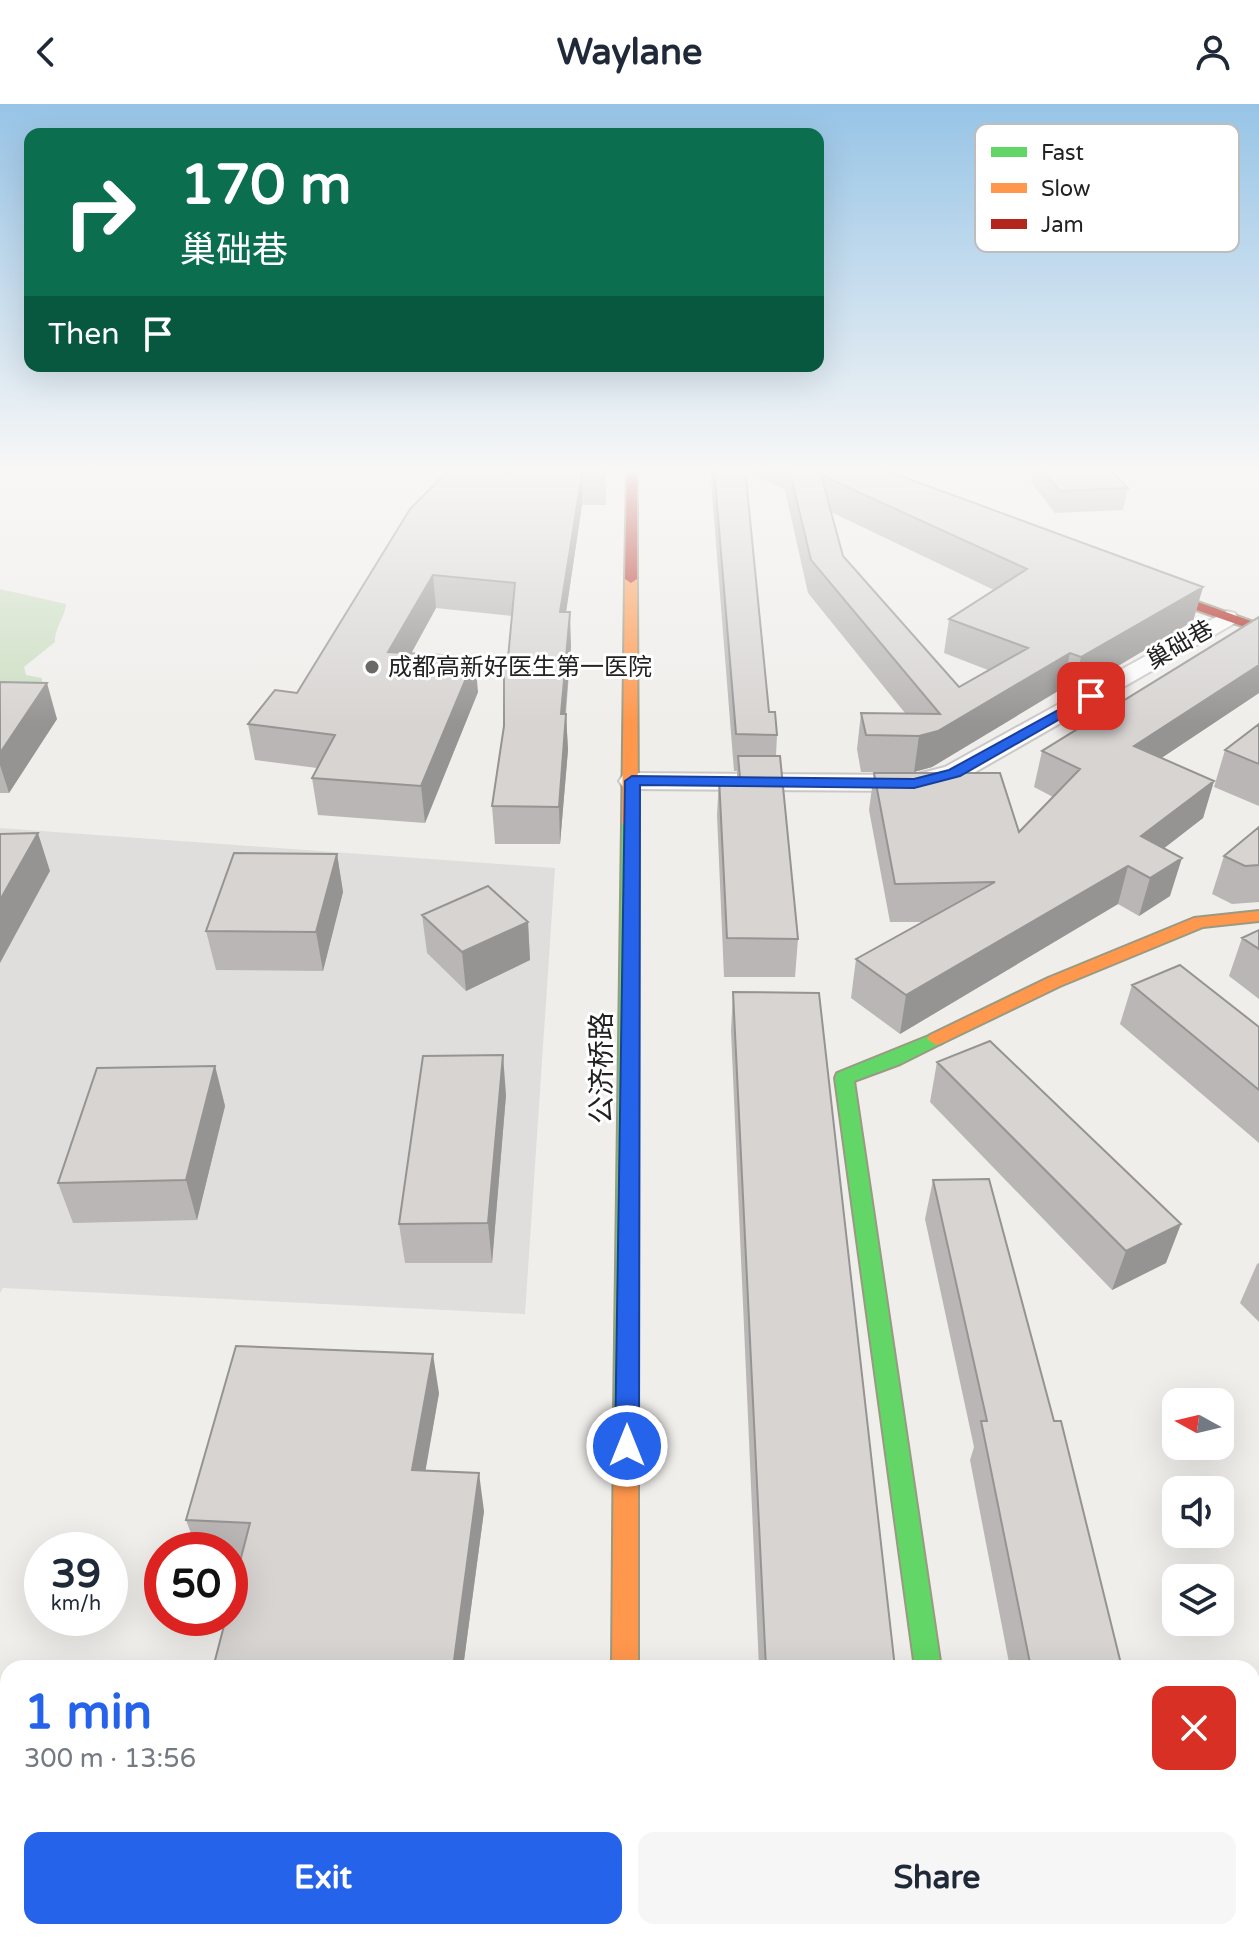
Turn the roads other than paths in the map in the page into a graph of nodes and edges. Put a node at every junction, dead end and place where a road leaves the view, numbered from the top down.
1 (632, 554) edge
2 (1123, 579) edge
3 (1227, 618) junction
4 (1259, 628) edge
5 (632, 781) junction
6 (1259, 916) edge
7 (625, 1660) edge
8 (927, 1660) edge

1 - 5 main road, 公济桥路
2 - 3 main road
3 - 4 main road
3 - 5 street, 巢础巷
5 - 7 main road, 公济桥路
6 - 8 main road

